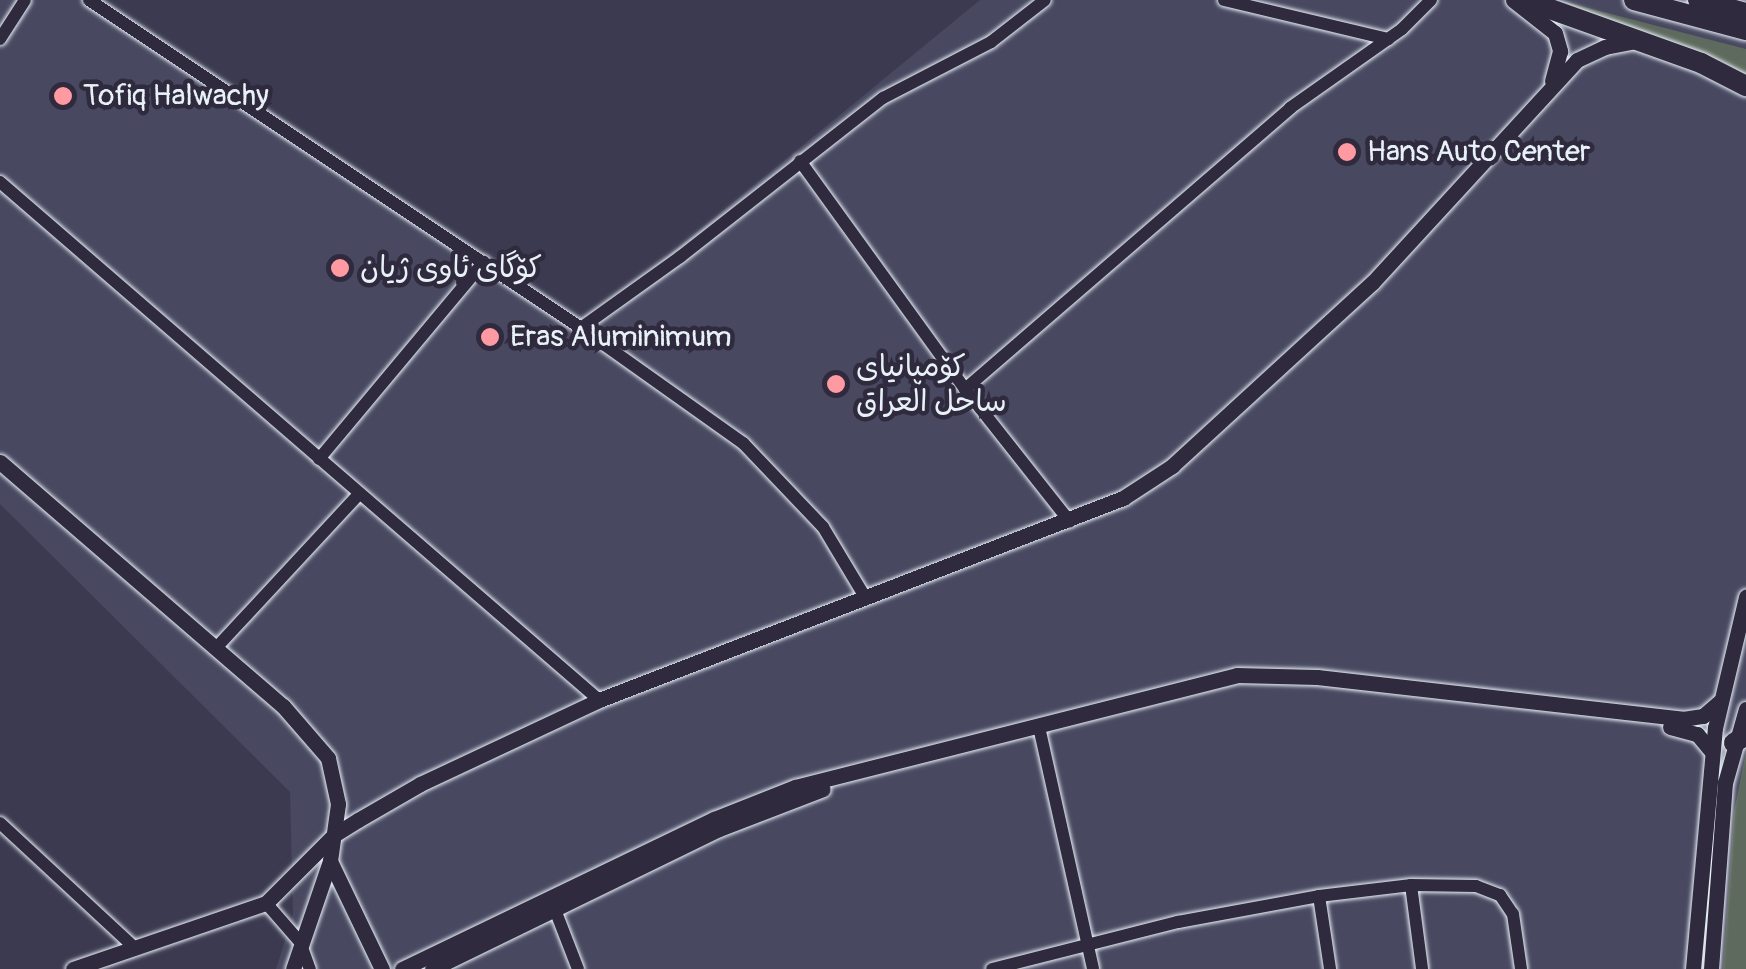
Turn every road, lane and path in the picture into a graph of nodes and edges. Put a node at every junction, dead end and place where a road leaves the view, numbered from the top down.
1 (25, 0) edge
2 (90, 0) edge
3 (1045, 0) edge
4 (1224, 0) edge
5 (1431, 0) edge
6 (1513, 0) edge
7 (1525, 0) edge
8 (1634, 0) edge
9 (1698, 0) edge
10 (1746, 13) edge
11 (1746, 30) edge
12 (1388, 39) junction
13 (0, 40) edge
14 (1642, 40) junction
15 (1551, 84) junction
16 (1746, 86) edge
17 (800, 161) junction
18 (0, 182) edge
19 (484, 262) junction
20 (581, 328) junction
21 (965, 389) junction
22 (319, 460) junction
23 (0, 462) edge
24 (360, 494) junction
25 (1070, 522) junction
26 (865, 597) junction
27 (1746, 597) edge
28 (216, 648) junction
29 (1746, 652) edge
30 (1728, 668) junction
31 (1322, 682) junction
32 (599, 700) junction
33 (1720, 701) junction
34 (1746, 709) edge
35 (1040, 731) junction
36 (1740, 739) edge
37 (1712, 752) junction
38 (0, 823) edge
39 (334, 836) junction
40 (330, 861) junction
41 (1411, 885) junction
42 (1320, 896) junction
43 (266, 903) junction
44 (553, 905) junction
45 (300, 942) junction
46 (1088, 943) junction
47 (133, 946) junction
48 (73, 969) edge
49 (293, 969) edge
50 (310, 969) edge
51 (382, 969) edge
52 (402, 969) edge
53 (432, 969) edge
54 (578, 969) edge
55 (992, 969) edge
56 (1093, 969) edge
57 (1330, 969) edge
58 (1422, 969) edge
59 (1521, 969) edge
60 (1693, 969) edge
61 (1712, 969) edge

1 - 13 street
2 - 19 street
3 - 17 street
4 - 12 street
5 - 12 street
6 - 15 street
7 - 14 main road
8 - 11 main road
9 - 10 main road
12 - 21 street
14 - 15 street
14 - 16 main road
15 - 25 street
17 - 20 street
17 - 21 street
18 - 22 street
19 - 20 street
19 - 22 street
20 - 26 street
21 - 25 street
22 - 24 street
23 - 28 street
24 - 28 street
24 - 32 street
25 - 26 street
26 - 32 street
27 - 30 street
28 - 39 street
29 - 30 street
30 - 33 street
31 - 33 street
31 - 35 street
31 - 37 street
32 - 39 street
33 - 37 street
34 - 36 street
35 - 44 street
35 - 46 street
36 - 61 street
37 - 60 street
38 - 47 street
39 - 40 street
39 - 43 street
40 - 45 street
40 - 51 street
41 - 42 street
41 - 58 street
41 - 59 street
42 - 46 street
42 - 57 street
43 - 45 street
43 - 47 street
44 - 52 street
44 - 53 street
44 - 54 street
45 - 49 street
45 - 50 street
46 - 55 street
46 - 56 street
47 - 48 street

